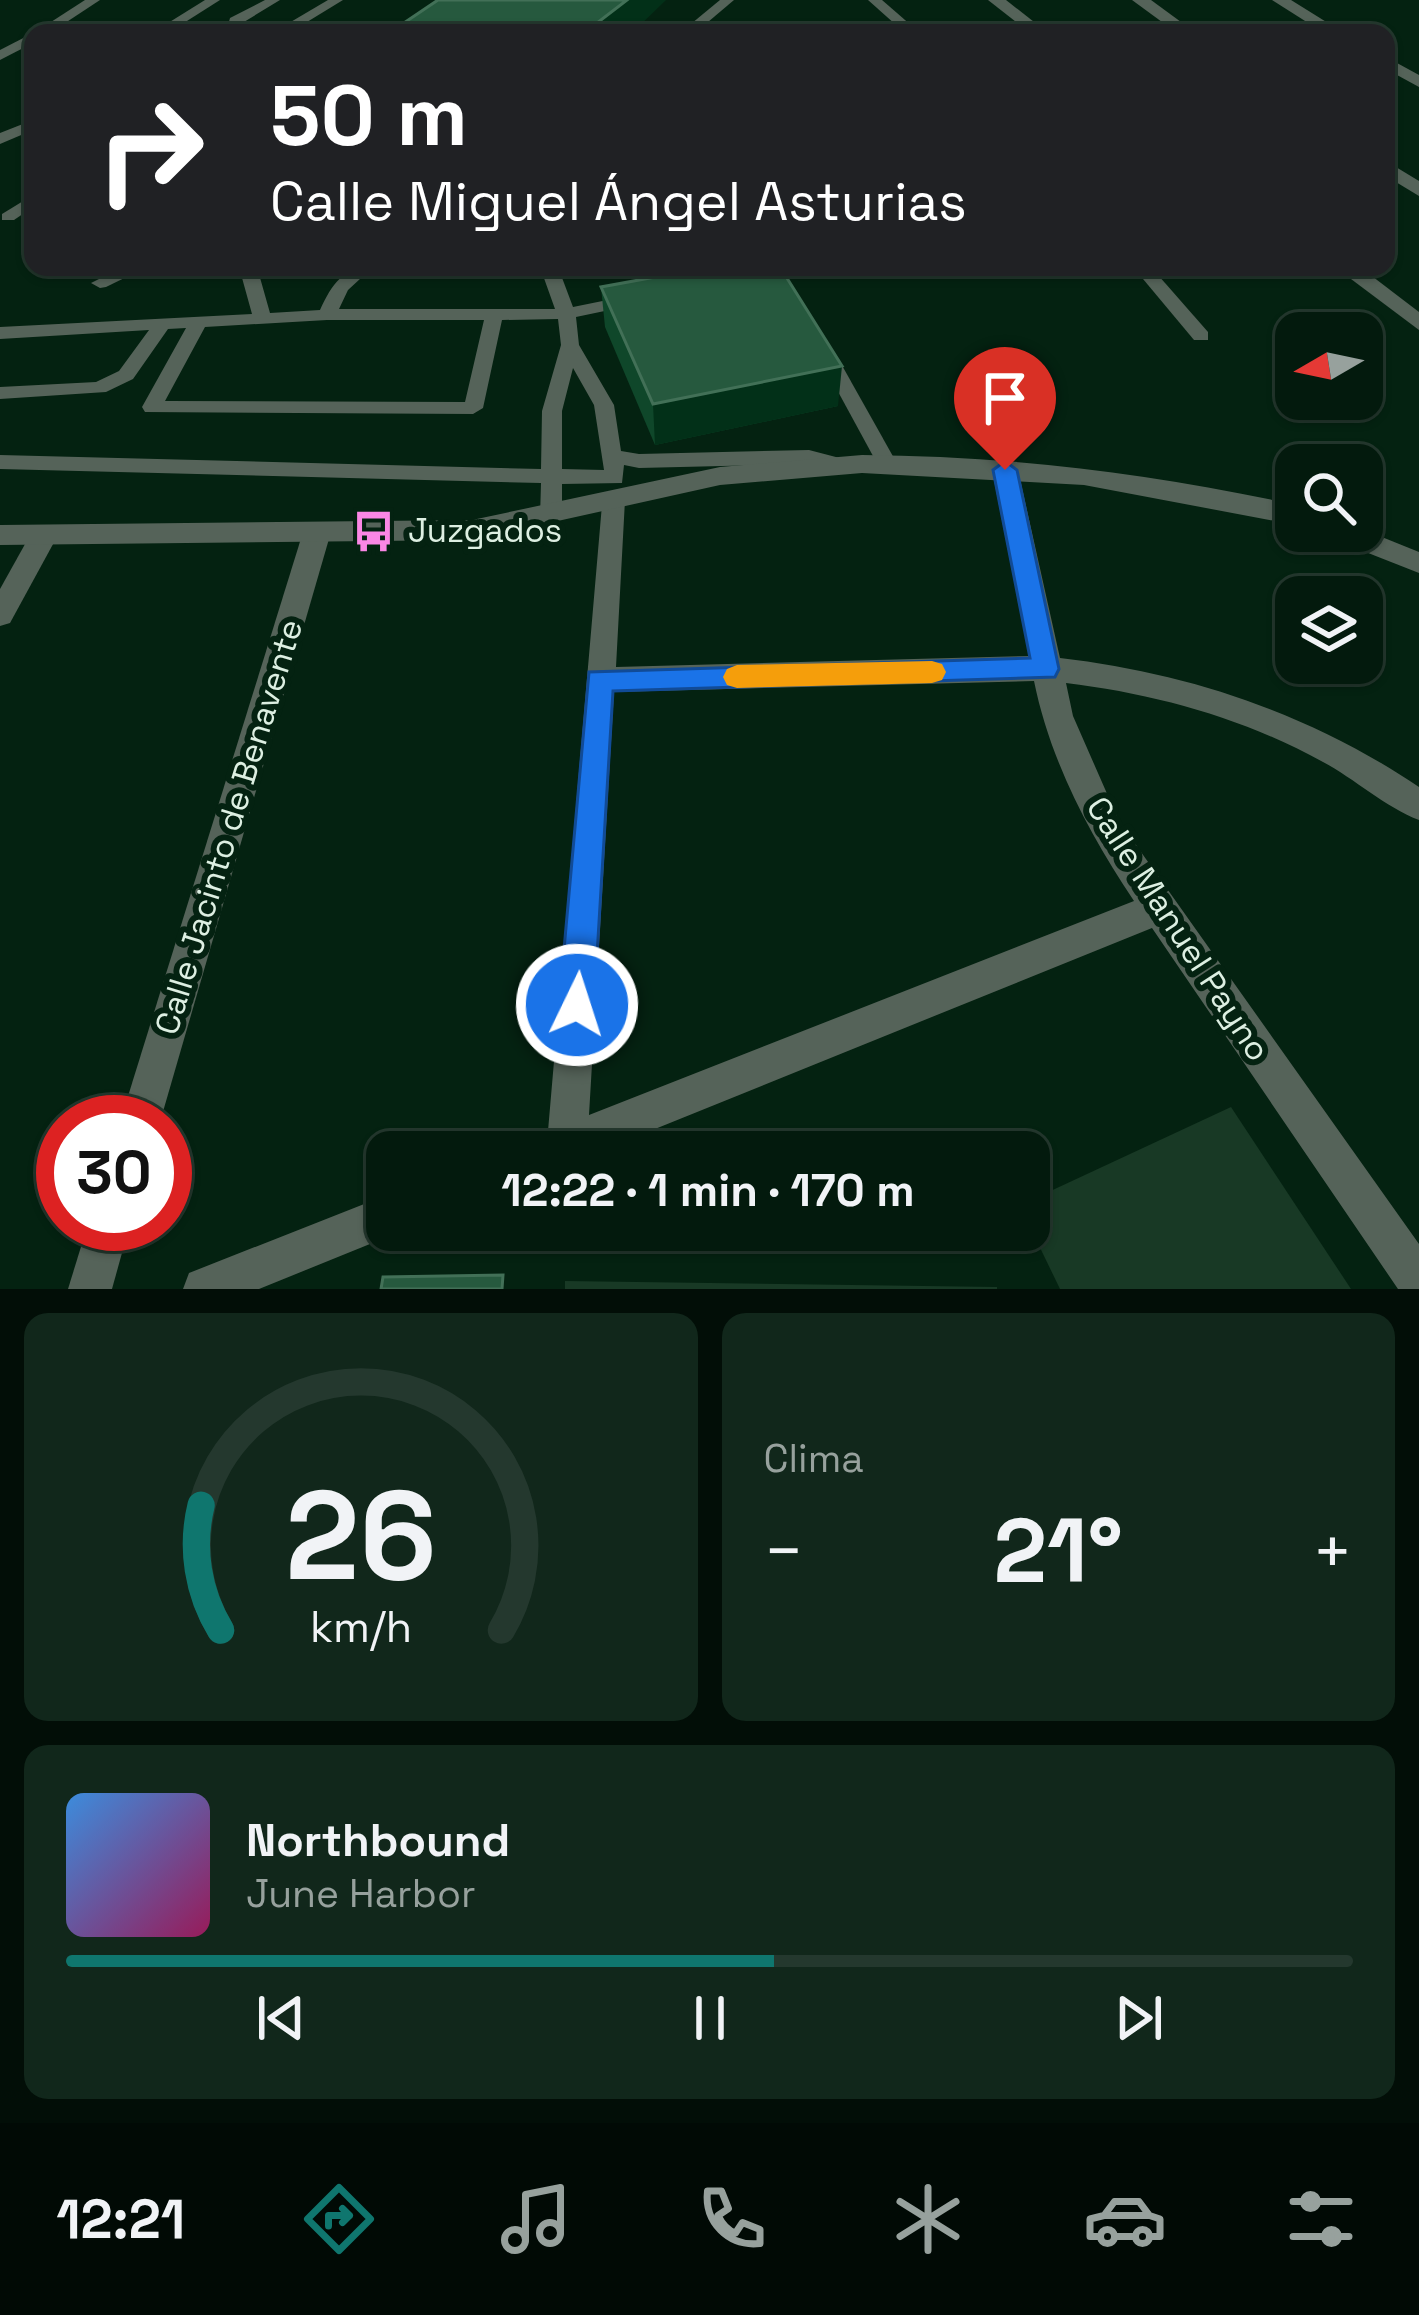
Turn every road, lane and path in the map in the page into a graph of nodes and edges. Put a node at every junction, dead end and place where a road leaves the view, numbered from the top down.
1 (94, 0) edge
2 (214, 0) edge
3 (274, 0) edge
4 (337, 0) edge
5 (728, 0) edge
6 (874, 0) edge
7 (996, 0) edge
8 (1140, 0) edge
9 (1280, 0) edge
10 (55, 24) edge
11 (174, 24) edge
12 (233, 24) edge
13 (295, 24) edge
14 (698, 24) edge
15 (902, 24) edge
16 (1028, 24) edge
17 (1175, 24) edge
18 (1321, 24) edge
19 (24, 206) edge
20 (8, 217) dead end
21 (117, 276) edge
22 (251, 276) edge
23 (353, 276) edge
24 (552, 276) edge
25 (750, 276) edge
26 (783, 276) edge
27 (1150, 276) edge
28 (1358, 276) edge
29 (738, 279) edge
30 (100, 283) dead end
31 (791, 291) edge
32 (653, 296) edge
33 (326, 314) junction
34 (566, 314) junction
35 (494, 316) junction
36 (262, 317) junction
37 (200, 319) junction
38 (165, 321) junction
39 (1419, 323) edge
40 (814, 332) edge
41 (0, 333) edge
42 (1202, 336) dead end
43 (570, 345) junction
44 (0, 393) edge
45 (0, 462) edge
46 (889, 467) junction
47 (850, 468) junction
48 (1005, 470) junction
49 (552, 477) junction
50 (613, 478) junction
51 (1275, 510) edge
52 (551, 518) junction
53 (317, 532) junction
54 (44, 535) junction
55 (0, 536) edge
56 (1383, 548) edge
57 (1419, 563) edge
58 (0, 615) edge
59 (1046, 669) junction
60 (599, 680) junction
61 (1419, 806) edge
62 (1157, 908) junction
63 (148, 1095) edge
64 (559, 1131) edge
65 (600, 1131) edge
66 (366, 1224) edge
67 (102, 1251) edge
68 (1419, 1282) edge
69 (90, 1289) edge
70 (205, 1289) edge

1 - 10 lane
2 - 11 lane
3 - 12 lane
4 - 13 lane
5 - 14 lane
6 - 15 lane
7 - 16 street
8 - 17 street
9 - 18 street
19 - 20 lane
21 - 30 lane
22 - 36 lane
23 - 33 lane
24 - 34 lane
25 - 29 lane
26 - 31 lane
27 - 42 lane
28 - 39 street
32 - 34 lane
33 - 35 lane
33 - 36 lane
34 - 35 lane
34 - 43 lane
35 - 37 lane
36 - 37 lane
37 - 38 lane
38 - 41 lane
38 - 44 lane
40 - 46 lane
43 - 49 lane
43 - 50 lane
45 - 49 lane
46 - 47 street
46 - 48 street
47 - 50 street
47 - 50 lane
48 - 51 street
48 - 59 street, Calle Manuel Payno
49 - 50 lane
49 - 52 lane
50 - 52 street
50 - 60 street
52 - 53 street
53 - 54 street
53 - 63 street, Calle Jacinto de Benavente
54 - 55 street
54 - 58 street
56 - 57 street
59 - 60 street
59 - 61 street
59 - 62 street, Calle Manuel Payno
60 - 64 street
62 - 65 street
62 - 68 street, Calle Manuel Payno
66 - 70 street
67 - 69 street

